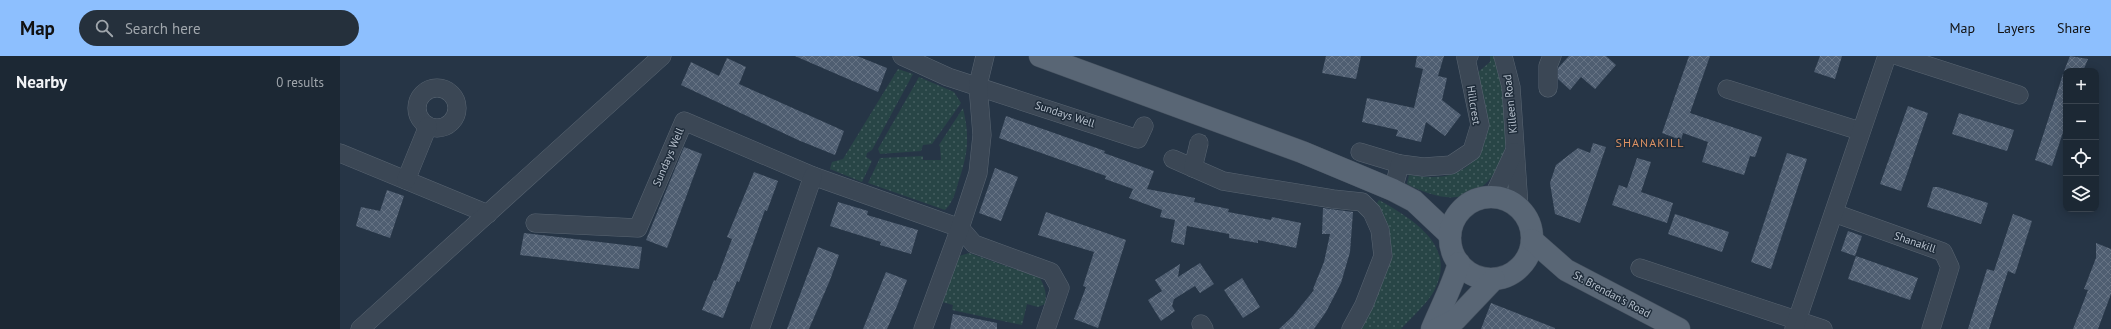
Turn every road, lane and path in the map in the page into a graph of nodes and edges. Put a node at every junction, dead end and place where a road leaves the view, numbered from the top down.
1 (662, 56) edge
2 (902, 56) edge
3 (985, 56) edge
4 (1040, 56) edge
5 (1469, 56) edge
6 (1503, 56) edge
7 (1552, 56) edge
8 (1887, 56) edge
9 (1898, 56) edge
10 (978, 85) junction
11 (1548, 88) dead end
12 (1727, 89) dead end
13 (2020, 95) dead end
14 (428, 126) dead end
15 (1144, 126) dead end
16 (1860, 131) junction
17 (1199, 143) dead end
18 (340, 152) edge
19 (1360, 152) dead end
20 (1514, 152) junction
21 (1173, 159) dead end
22 (1400, 164) junction
23 (1194, 168) junction
24 (813, 176) junction
25 (406, 180) junction
26 (1393, 190) junction
27 (1493, 197) junction
28 (1414, 200) junction
29 (1519, 207) junction
30 (1462, 208) junction
31 (1834, 213) junction
32 (488, 214) junction
33 (535, 222) dead end
34 (960, 228) junction
35 (1450, 235) junction
36 (1532, 240) junction
37 (1459, 263) junction
38 (1519, 268) junction
39 (1640, 268) dead end
40 (1566, 270) junction
41 (1494, 279) junction
42 (1796, 325) edge
43 (360, 329) edge
44 (760, 329) edge
45 (923, 329) edge
46 (1046, 329) edge
47 (1351, 329) edge
48 (1432, 329) edge
49 (1437, 329) edge
50 (1679, 329) edge
51 (1823, 329) edge
52 (1931, 329) edge

1 - 32 street
2 - 10 street, Sundays Well
3 - 10 street
4 - 26 main road
5 - 22 street, Hillcrest
6 - 20 street, Killeen Road
7 - 11 street
8 - 16 street
9 - 13 street
10 - 15 street, Sundays Well
10 - 34 street
12 - 16 street
14 - 25 street
16 - 31 street
17 - 23 street
18 - 25 street
19 - 22 street, Hillcrest
20 - 27 street
20 - 29 street, Killeen Road
21 - 23 street
22 - 26 street
23 - 47 street
24 - 33 street, Sundays Well
24 - 34 street, Sundays Well
24 - 44 street
25 - 32 street
26 - 28 main road
27 - 29 main road
27 - 30 main road
28 - 30 main road
28 - 35 main road
29 - 36 main road
30 - 35 main road
31 - 42 street
31 - 52 street, Shanakill
32 - 43 street
34 - 45 street
34 - 46 street, Sundays Well
35 - 37 main road
36 - 38 main road
36 - 40 main road
37 - 41 main road
37 - 48 main road
38 - 40 main road
38 - 41 main road
39 - 42 street
40 - 50 main road, St. Brendan's Road
41 - 49 main road
42 - 51 street

